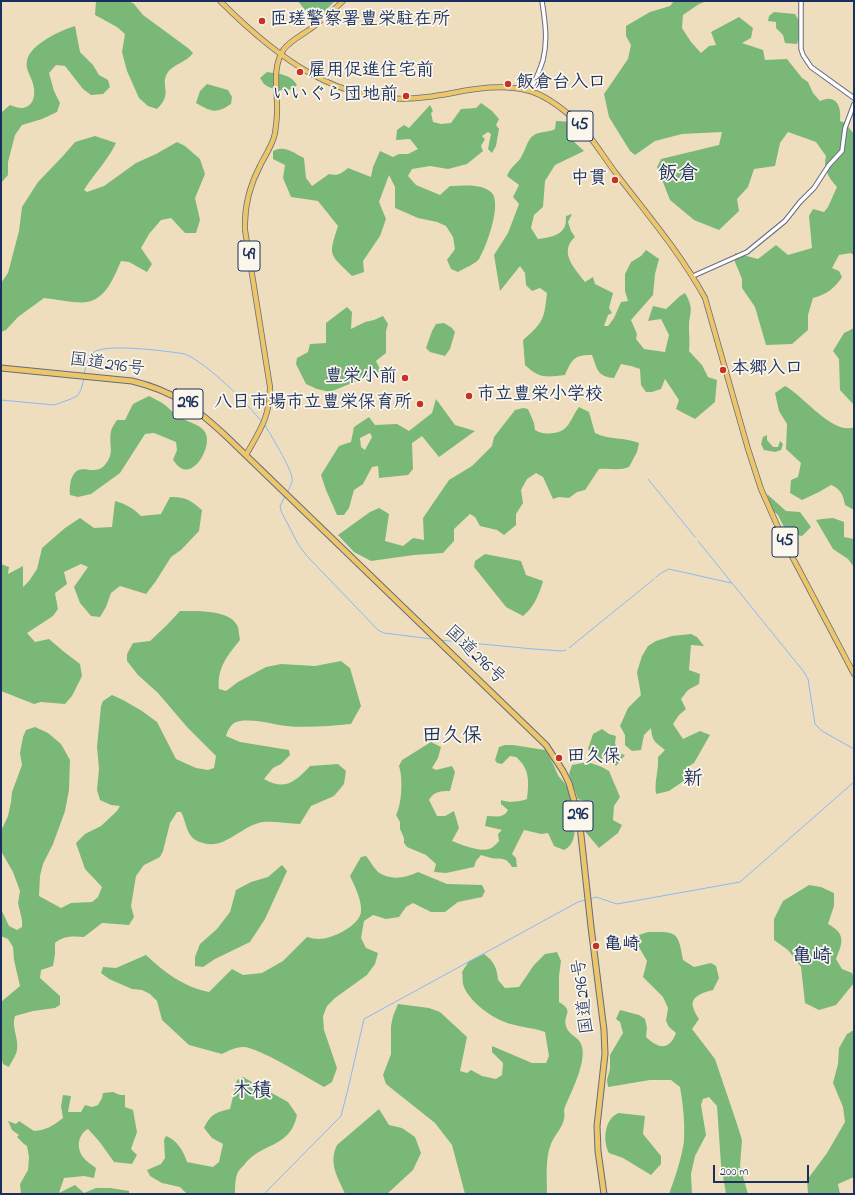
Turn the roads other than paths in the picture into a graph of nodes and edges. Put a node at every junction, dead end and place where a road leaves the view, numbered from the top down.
1 (220, 1) edge
2 (343, 1) edge
3 (542, 1) edge
4 (801, 1) edge
5 (281, 56) junction
6 (530, 91) junction
7 (854, 98) edge
8 (854, 104) edge
9 (693, 276) junction
10 (1, 368) edge
11 (246, 455) junction
12 (854, 674) edge
13 (604, 1194) edge

1 - 5 main road, 45
2 - 5 main road, 49
3 - 6 street
4 - 7 street
5 - 6 main road, 45
5 - 11 main road, 49
6 - 9 main road, 45
8 - 9 street
9 - 12 main road, 45
10 - 11 highway, 国道296号 / 296
11 - 13 highway, 国道296号 / 296

